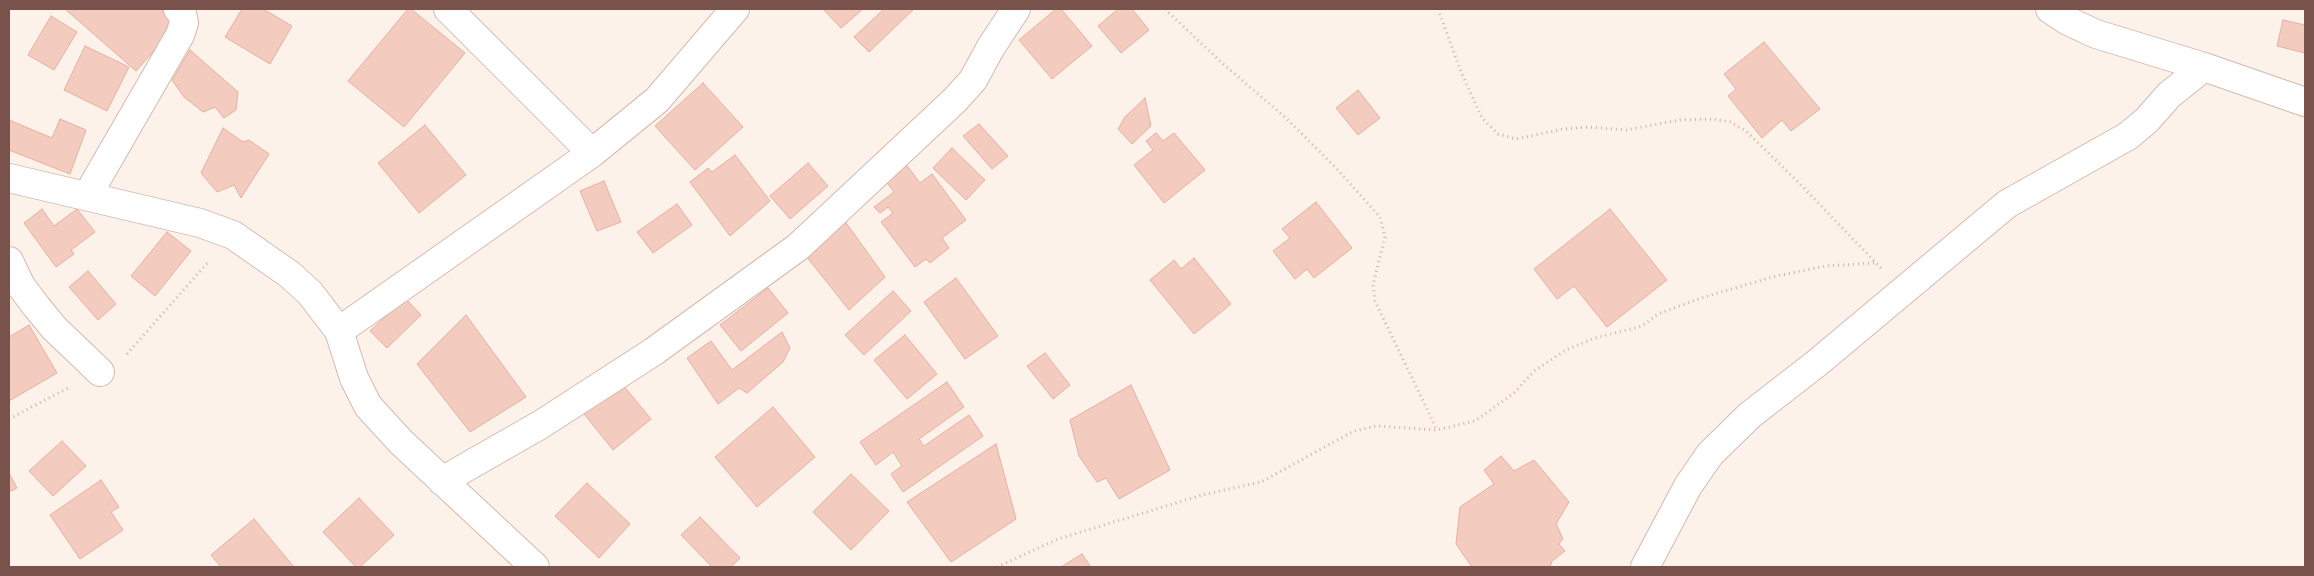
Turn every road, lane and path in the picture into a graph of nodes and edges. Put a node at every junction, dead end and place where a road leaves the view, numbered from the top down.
1 (178, 9) edge
2 (448, 9) edge
3 (735, 9) edge
4 (1016, 9) edge
5 (1165, 9) edge
6 (1438, 9) edge
7 (2050, 9) edge
8 (2204, 66) junction
9 (2305, 102) edge
10 (592, 153) junction
11 (9, 178) edge
12 (87, 196) junction
13 (233, 235) junction
14 (9, 261) edge
15 (1875, 263) junction
16 (1903, 289) junction
17 (338, 331) junction
18 (100, 372) junction
19 (9, 419) edge
20 (1437, 430) junction
21 (442, 480) junction
22 (535, 567) edge
23 (997, 567) edge
24 (1645, 567) edge

1 - 12 street
2 - 10 street
3 - 10 street
4 - 21 street
5 - 20 path
6 - 15 path
7 - 8 street
8 - 9 street
8 - 16 street
10 - 17 street
11 - 12 street
12 - 13 street
13 - 17 street
13 - 18 path
14 - 18 street
15 - 16 path
15 - 20 path
16 - 24 street
17 - 21 street
18 - 19 path
20 - 23 path
21 - 22 street

